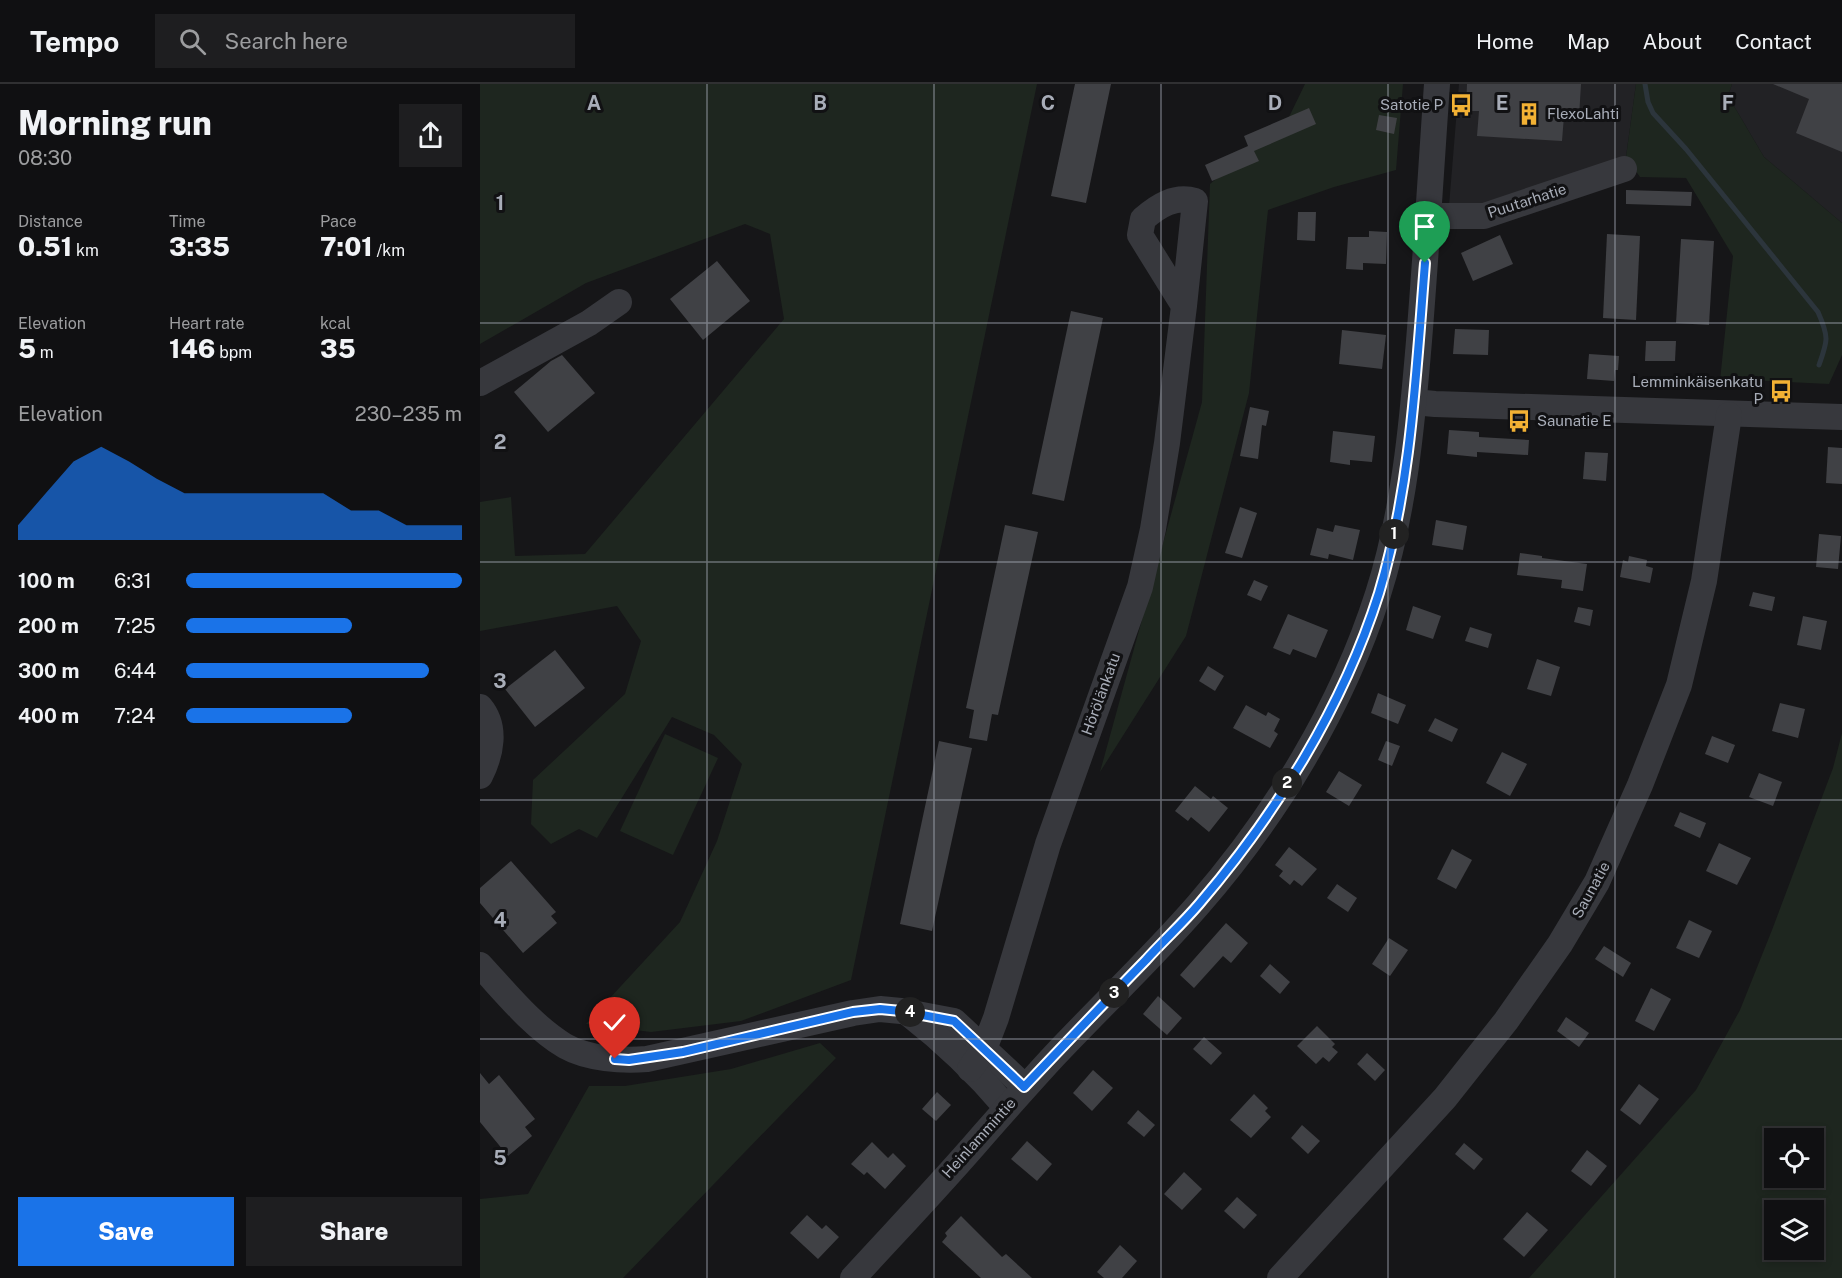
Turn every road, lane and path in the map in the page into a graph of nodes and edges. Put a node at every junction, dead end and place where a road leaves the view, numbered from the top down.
1 (1437, 84) edge
2 (1624, 168) dead end
3 (1428, 216) junction
4 (619, 303) dead end
5 (1184, 306) dead end
6 (480, 383) edge
7 (1414, 402) junction
8 (1729, 415) junction
9 (1842, 417) edge
10 (480, 706) edge
11 (480, 776) edge
12 (480, 965) edge
13 (977, 1059) junction
14 (1024, 1087) junction
15 (1006, 1107) junction
16 (853, 1278) edge
17 (1280, 1278) edge

1 - 3 street, Heinlammintie
2 - 3 street, Puutarhatie
3 - 7 street, Heinlammintie
4 - 6 street
5 - 13 street, Hörölänkatu
7 - 8 street
7 - 14 street, Heinlammintie
8 - 9 street
8 - 17 street, Saunatie
10 - 11 street
12 - 13 street
13 - 14 street
13 - 15 street
14 - 15 street, Heinlammintie
15 - 16 street, Heinlammintie

